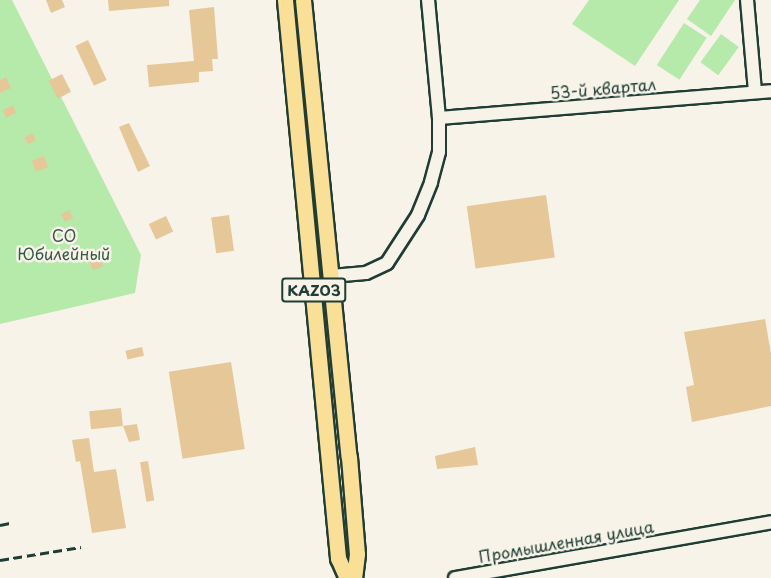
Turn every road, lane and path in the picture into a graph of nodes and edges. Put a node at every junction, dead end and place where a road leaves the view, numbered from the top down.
1 (285, 0) edge
2 (303, 0) edge
3 (428, 0) edge
4 (747, 0) edge
5 (771, 91) edge
6 (754, 92) junction
7 (439, 118) junction
8 (331, 276) junction
9 (313, 280) junction
10 (771, 522) edge
11 (347, 578) edge
12 (354, 578) edge
13 (454, 578) edge

1 - 9 main road, KАZ03
2 - 8 main road, KАZ03
3 - 7 street
4 - 6 street
5 - 6 street, 53-й квартал
6 - 7 street, 53-й квартал
7 - 8 street
8 - 9 main road
8 - 12 main road, KАZ03
9 - 11 main road, KАZ03
10 - 13 street, Промышленная улица

